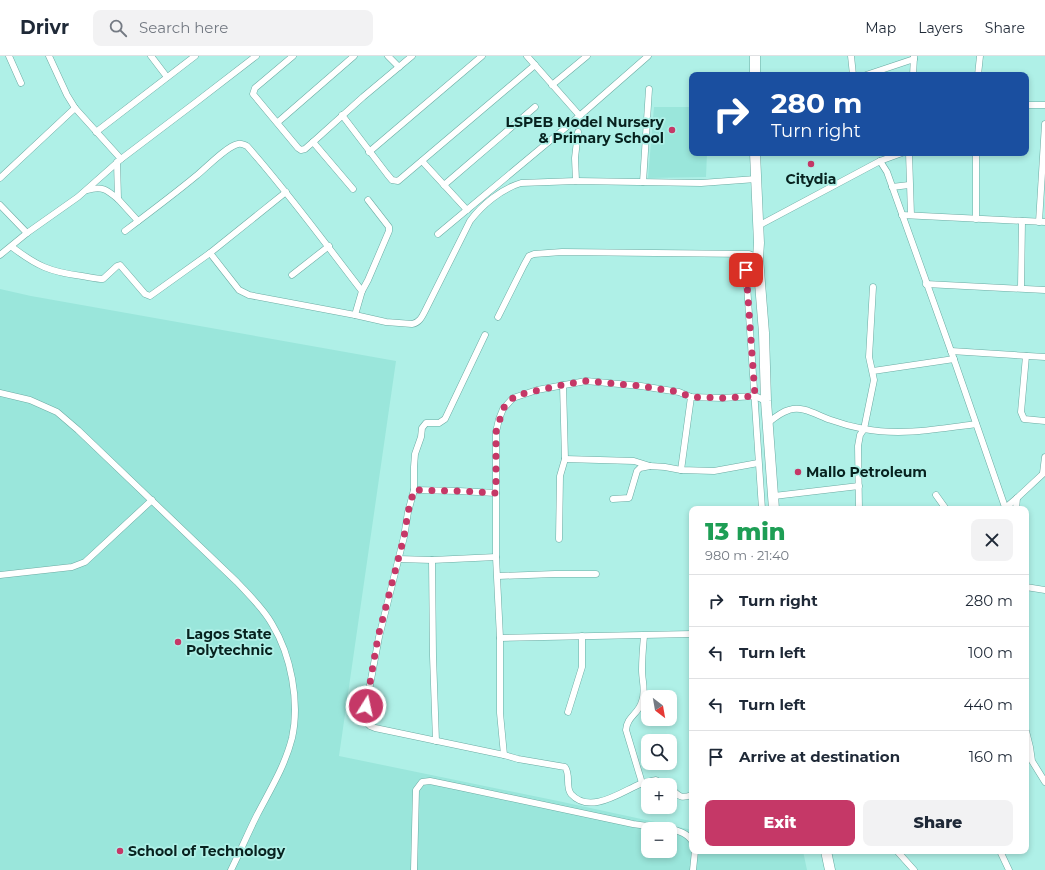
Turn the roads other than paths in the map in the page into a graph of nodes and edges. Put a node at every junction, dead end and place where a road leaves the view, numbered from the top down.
1 (9, 56) edge
2 (151, 56) edge
3 (195, 56) edge
4 (256, 56) edge
5 (293, 56) edge
6 (354, 56) edge
7 (388, 56) edge
8 (412, 56) edge
9 (527, 56) edge
10 (575, 56) edge
11 (586, 56) edge
12 (648, 56) edge
13 (755, 56) edge
14 (851, 56) edge
15 (980, 56) edge
16 (51, 57) edge
17 (480, 57) edge
18 (914, 58) edge
19 (580, 62) junction
20 (535, 65) junction
21 (399, 68) junction
22 (755, 72) edge
23 (853, 72) edge
24 (874, 72) edge
25 (913, 72) edge
26 (978, 72) edge
27 (167, 77) junction
28 (21, 83) dead end
29 (552, 85) junction
30 (649, 90) dead end
31 (1029, 104) edge
32 (1045, 105) edge
33 (536, 107) dead end
34 (75, 108) junction
35 (342, 115) junction
36 (580, 116) junction
37 (278, 122) junction
38 (1045, 124) edge
39 (96, 132) junction
40 (578, 132) dead end
41 (313, 142) junction
42 (369, 152) junction
43 (755, 156) edge
44 (894, 156) edge
45 (909, 156) edge
46 (976, 156) edge
47 (119, 160) junction
48 (422, 161) junction
49 (880, 161) junction
50 (0, 178) edge
51 (756, 179) junction
52 (576, 181) junction
53 (643, 182) junction
54 (444, 185) junction
55 (909, 185) junction
56 (892, 187) junction
57 (353, 189) dead end
58 (87, 190) junction
59 (286, 192) junction
60 (118, 198) junction
61 (368, 200) dead end
62 (0, 205) edge
63 (466, 210) junction
64 (902, 215) junction
65 (911, 215) junction
66 (976, 219) junction
67 (138, 221) junction
68 (1022, 221) junction
69 (1042, 222) edge
70 (758, 226) junction
71 (125, 231) dead end
72 (27, 233) junction
73 (438, 234) dead end
74 (12, 246) junction
75 (328, 246) junction
76 (210, 253) junction
77 (0, 255) edge
78 (745, 255) junction
79 (758, 258) junction
80 (292, 275) dead end
81 (926, 284) junction
82 (873, 287) dead end
83 (1021, 288) junction
84 (362, 290) junction
85 (1045, 290) edge
86 (355, 315) junction
87 (498, 317) dead end
88 (485, 336) dead end
89 (951, 351) junction
90 (1026, 356) junction
91 (1045, 357) edge
92 (954, 359) junction
93 (873, 371) junction
94 (562, 385) junction
95 (0, 393) edge
96 (755, 396) junction
97 (691, 397) junction
98 (766, 401) junction
99 (1045, 421) edge
100 (768, 423) junction
101 (976, 424) junction
102 (864, 430) junction
103 (1045, 457) edge
104 (565, 459) junction
105 (758, 463) junction
106 (650, 466) junction
107 (681, 470) junction
108 (1044, 472) edge
109 (859, 486) junction
110 (414, 490) junction
111 (496, 493) junction
112 (936, 495) dead end
113 (774, 496) junction
114 (1017, 498) junction
115 (613, 499) dead end
116 (152, 500) junction
117 (762, 506) edge
118 (774, 506) edge
119 (858, 506) edge
120 (944, 506) edge
121 (1003, 506) edge
122 (1007, 506) edge
123 (1016, 506) edge
124 (559, 539) dead end
125 (496, 557) junction
126 (398, 559) junction
127 (432, 560) junction
128 (596, 574) dead end
129 (0, 575) edge
130 (498, 576) junction
131 (1029, 588) edge
132 (1045, 590) edge
133 (689, 634) edge
134 (582, 636) junction
135 (644, 636) junction
136 (500, 638) junction
137 (568, 712) dead end
138 (436, 741) junction
139 (1029, 743) edge
140 (504, 755) junction
141 (641, 780) edge
142 (1045, 782) edge
143 (641, 783) edge
144 (677, 794) edge
145 (689, 796) edge
146 (641, 825) edge
147 (677, 831) edge
148 (689, 837) edge
149 (695, 854) edge
150 (827, 854) edge
151 (900, 854) edge
152 (1002, 854) edge
153 (231, 870) edge
154 (414, 870) edge
155 (693, 870) edge
156 (830, 870) edge
157 (914, 870) edge
158 (1010, 870) edge

1 - 28 street
2 - 27 street
3 - 27 street
4 - 47 street
5 - 37 street
6 - 37 street
7 - 21 street
8 - 21 street
9 - 20 street
10 - 19 street
11 - 19 street
12 - 36 street
13 - 22 highway
14 - 23 street
15 - 26 street
16 - 34 street
17 - 42 street
18 - 24 street
18 - 25 street
19 - 29 street
20 - 29 street
20 - 48 street
21 - 35 street
27 - 39 street
29 - 36 street
30 - 53 street
31 - 32 street
33 - 54 street
34 - 39 street
34 - 50 street
35 - 41 street
35 - 42 street
36 - 63 street
37 - 41 street
38 - 69 street
39 - 47 street
40 - 52 street
41 - 57 street
42 - 48 street
43 - 51 highway
44 - 49 street
45 - 55 street
46 - 66 street
47 - 58 street
47 - 60 street
48 - 54 street
49 - 56 street
49 - 70 street
51 - 53 street
51 - 70 highway
52 - 53 street
52 - 86 street
54 - 63 street
55 - 56 street
55 - 65 street
56 - 64 street
58 - 60 street
58 - 72 street
59 - 67 street
59 - 75 street
59 - 76 street
60 - 67 street
61 - 84 street
62 - 72 street
63 - 73 street
64 - 65 street
64 - 81 street
65 - 66 street
66 - 68 street
67 - 71 street
68 - 69 street
68 - 83 street
70 - 79 highway
72 - 74 street
74 - 76 street
74 - 77 street
75 - 80 street
75 - 84 street
76 - 86 street
78 - 79 street
78 - 87 street
78 - 96 street
79 - 98 highway
81 - 83 street
81 - 89 street
82 - 93 street
83 - 85 street
84 - 86 street
88 - 110 street
89 - 90 street
89 - 92 street
90 - 91 street
90 - 99 street
92 - 93 street
92 - 101 street
93 - 102 street
94 - 97 street
94 - 104 street
94 - 111 street
95 - 116 street
96 - 97 street
96 - 98 street
96 - 105 street
97 - 107 street
98 - 100 highway
100 - 102 street
100 - 113 highway
101 - 102 street
101 - 121 street
102 - 109 street
103 - 108 street
104 - 106 street
104 - 124 street
105 - 107 street
105 - 117 street
106 - 107 street
106 - 115 street
108 - 114 street
109 - 113 street
109 - 119 street
110 - 111 street
110 - 126 street
111 - 125 street
112 - 120 street
113 - 118 highway
114 - 122 street
114 - 123 street
116 - 129 street
116 - 153 street
125 - 127 street
125 - 130 street
126 - 127 street
126 - 138 street
127 - 138 street
128 - 130 street
130 - 136 street
131 - 132 street
133 - 135 street
134 - 135 street
134 - 136 street
134 - 137 street
135 - 141 street
136 - 140 street
138 - 140 street
139 - 142 street
140 - 143 street
144 - 145 street
146 - 154 street
147 - 148 street
149 - 155 street
150 - 156 highway
151 - 157 street
152 - 158 street

